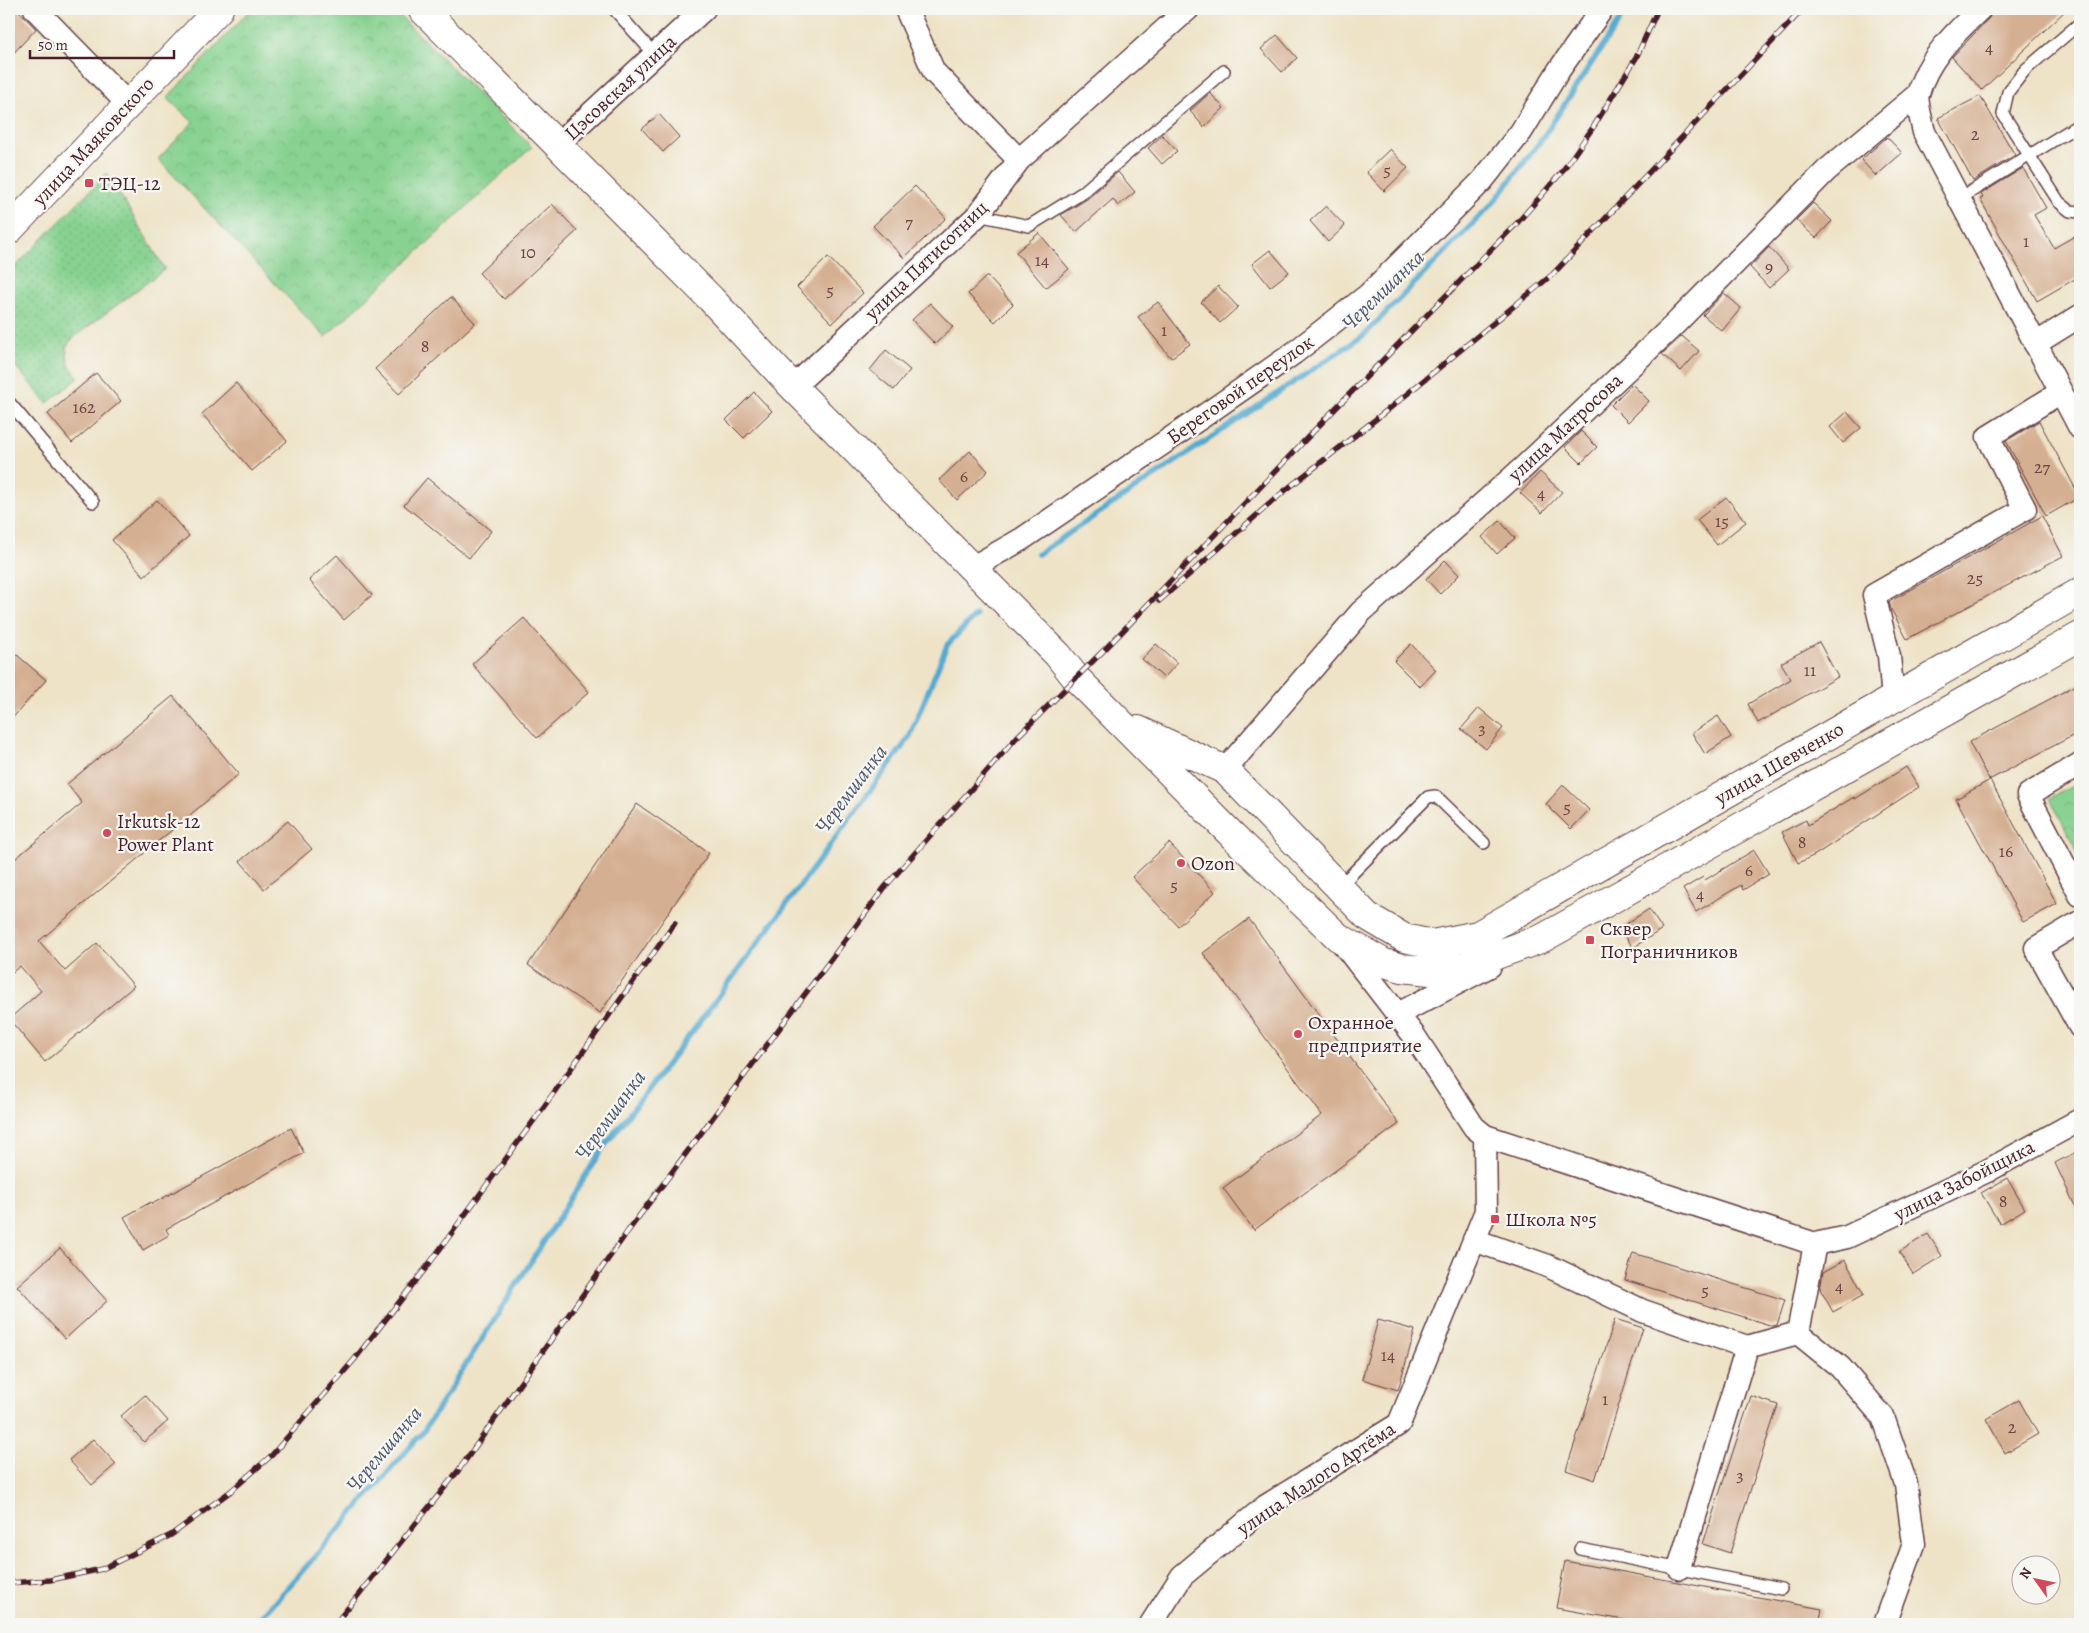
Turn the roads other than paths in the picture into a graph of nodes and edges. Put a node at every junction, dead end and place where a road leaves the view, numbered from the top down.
1 (35, 9) edge
2 (219, 9) edge
3 (422, 9) edge
4 (614, 9) edge
5 (704, 9) edge
6 (906, 9) edge
7 (1188, 9) edge
8 (1602, 9) edge
9 (1980, 9) edge
10 (2080, 23) edge
11 (655, 55) junction
12 (1224, 72) dead end
13 (1917, 95) junction
14 (128, 104) junction
15 (2080, 124) edge
16 (558, 144) junction
17 (2028, 156) junction
18 (1018, 160) junction
19 (1959, 199) junction
20 (2080, 212) edge
21 (978, 215) junction
22 (9, 230) edge
23 (2080, 316) edge
24 (2035, 344) junction
25 (793, 387) junction
26 (2061, 392) junction
27 (9, 402) edge
28 (2080, 428) edge
29 (93, 502) dead end
30 (977, 571) junction
31 (2080, 592) edge
32 (2080, 636) edge
33 (1893, 698) junction
34 (1123, 723) junction
35 (2080, 764) edge
36 (1225, 770) junction
37 (1484, 843) dead end
38 (1340, 886) junction
39 (2080, 895) edge
40 (2080, 922) edge
41 (1478, 935) junction
42 (1338, 937) junction
43 (1543, 938) junction
44 (1398, 1014) junction
45 (2080, 1027) edge
46 (2080, 1120) edge
47 (1485, 1136) junction
48 (1474, 1240) junction
49 (1815, 1244) junction
50 (1798, 1333) junction
51 (1747, 1347) junction
52 (1580, 1549) dead end
53 (1680, 1568) junction
54 (1780, 1589) dead end
55 (1151, 1624) edge
56 (1885, 1624) edge

1 - 14 street
2 - 14 main road, улица Маяковского
3 - 16 main road, улица Шевченко
4 - 11 lane
5 - 11 street, Цэсовская улица
6 - 18 street
7 - 18 street, улица Пятисотниц
8 - 30 street, Береговой переулок
9 - 13 street
10 - 17 lane
11 - 16 street, Цэсовская улица
12 - 21 lane
13 - 19 street
13 - 36 street, улица Матросова
14 - 22 main road, улица Маяковского
15 - 17 lane
16 - 25 main road, улица Шевченко
17 - 19 lane
17 - 20 lane
18 - 21 street, улица Пятисотниц
19 - 24 street
21 - 25 street, улица Пятисотниц
23 - 24 street
24 - 26 street
25 - 30 main road, улица Шевченко
26 - 28 street
26 - 33 street
27 - 29 lane
30 - 34 main road, улица Шевченко
31 - 33 main road, улица Шевченко
32 - 43 main road, улица Шевченко
33 - 41 main road, улица Шевченко
34 - 36 main road
34 - 42 main road, улица Шевченко
35 - 39 street
36 - 38 main road, улица Шевченко
37 - 38 lane
38 - 41 main road, улица Шевченко
40 - 45 street
41 - 44 street
42 - 43 main road, улица Шевченко
42 - 44 street
43 - 44 street
44 - 47 street
46 - 49 street, улица Забойщика
47 - 48 street, улица Малого Артёма
47 - 49 street
48 - 51 street
48 - 55 street, улица Малого Артёма
49 - 50 street
50 - 51 street
50 - 56 street
51 - 53 street
52 - 53 lane
53 - 54 lane

